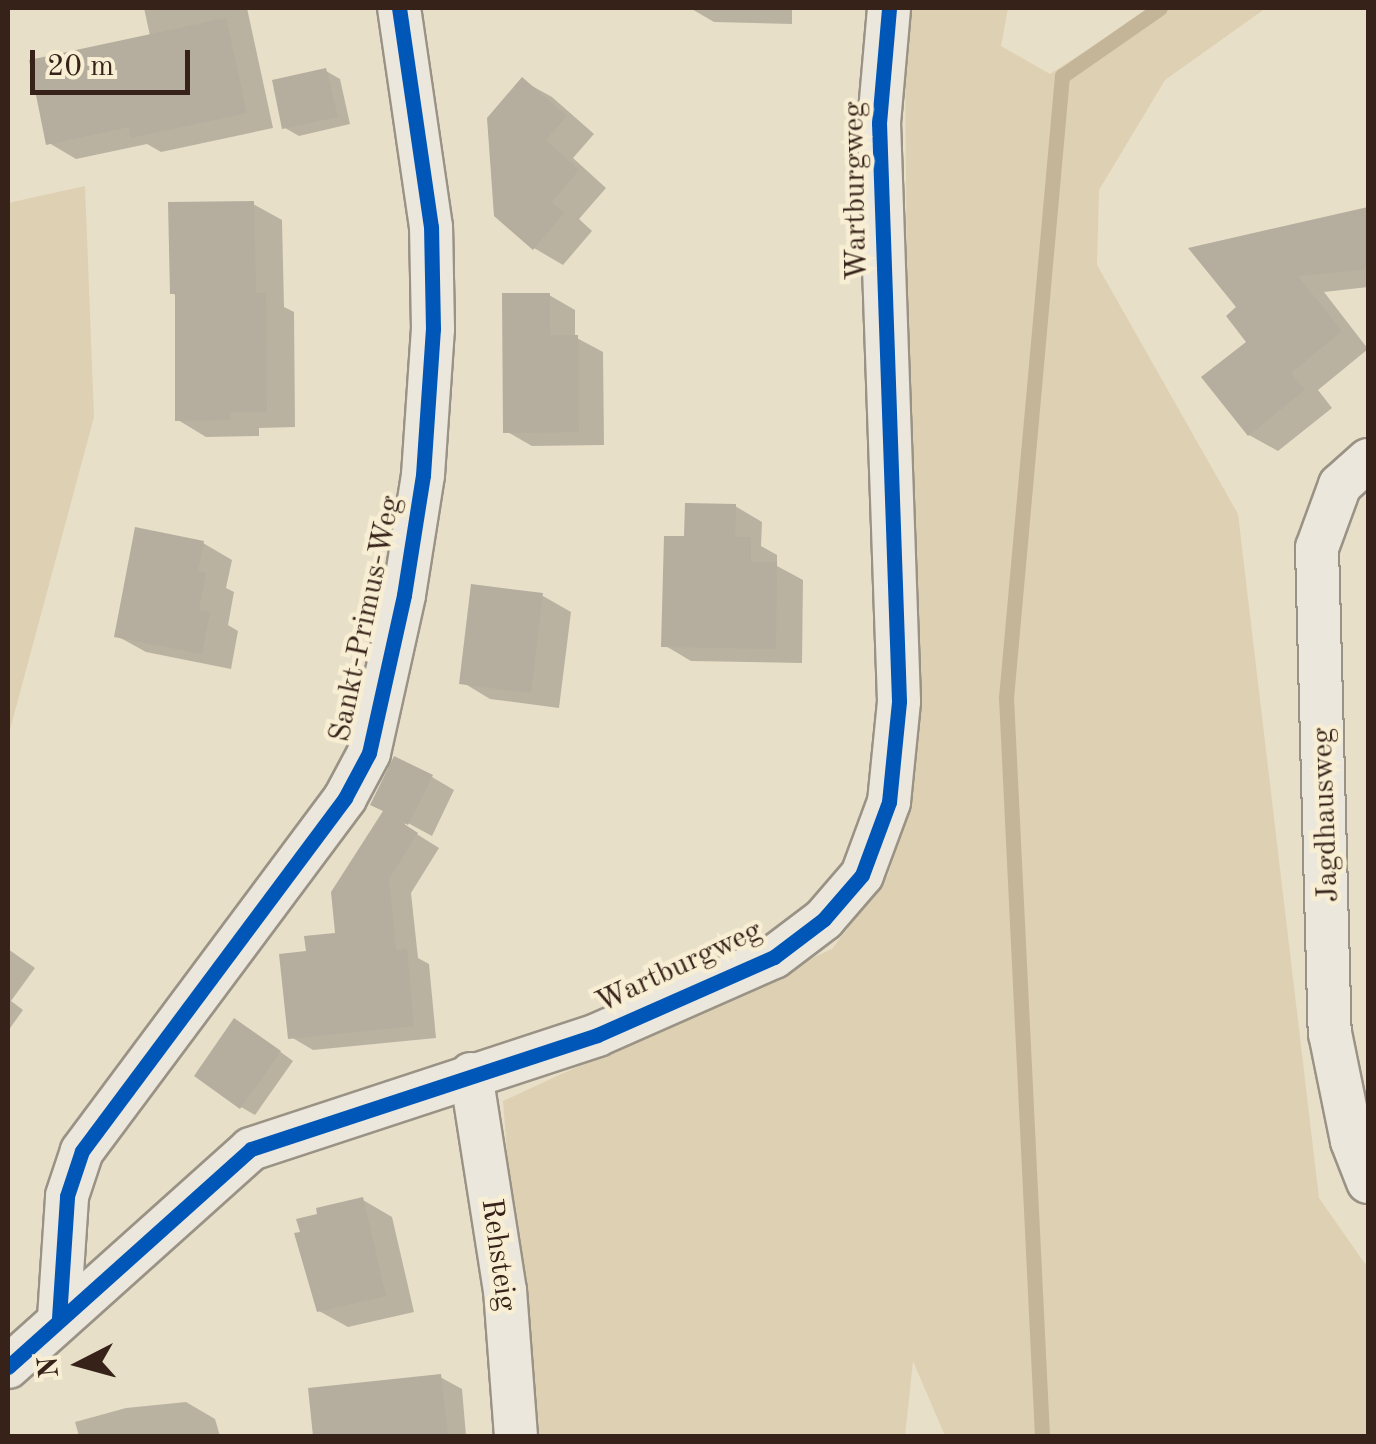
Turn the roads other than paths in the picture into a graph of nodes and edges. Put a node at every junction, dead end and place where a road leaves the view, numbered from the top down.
1 (399, 8) edge
2 (889, 8) edge
3 (1368, 460) edge
4 (471, 1074) junction
5 (1368, 1182) edge
6 (59, 1318) junction
7 (8, 1367) edge
8 (516, 1436) edge

1 - 6 street, Sankt-Primus-Weg
2 - 4 street, Wartburgweg
3 - 5 street, Jagdhausweg
4 - 6 street, Wartburgweg
4 - 8 street, Rehsteig
6 - 7 street

